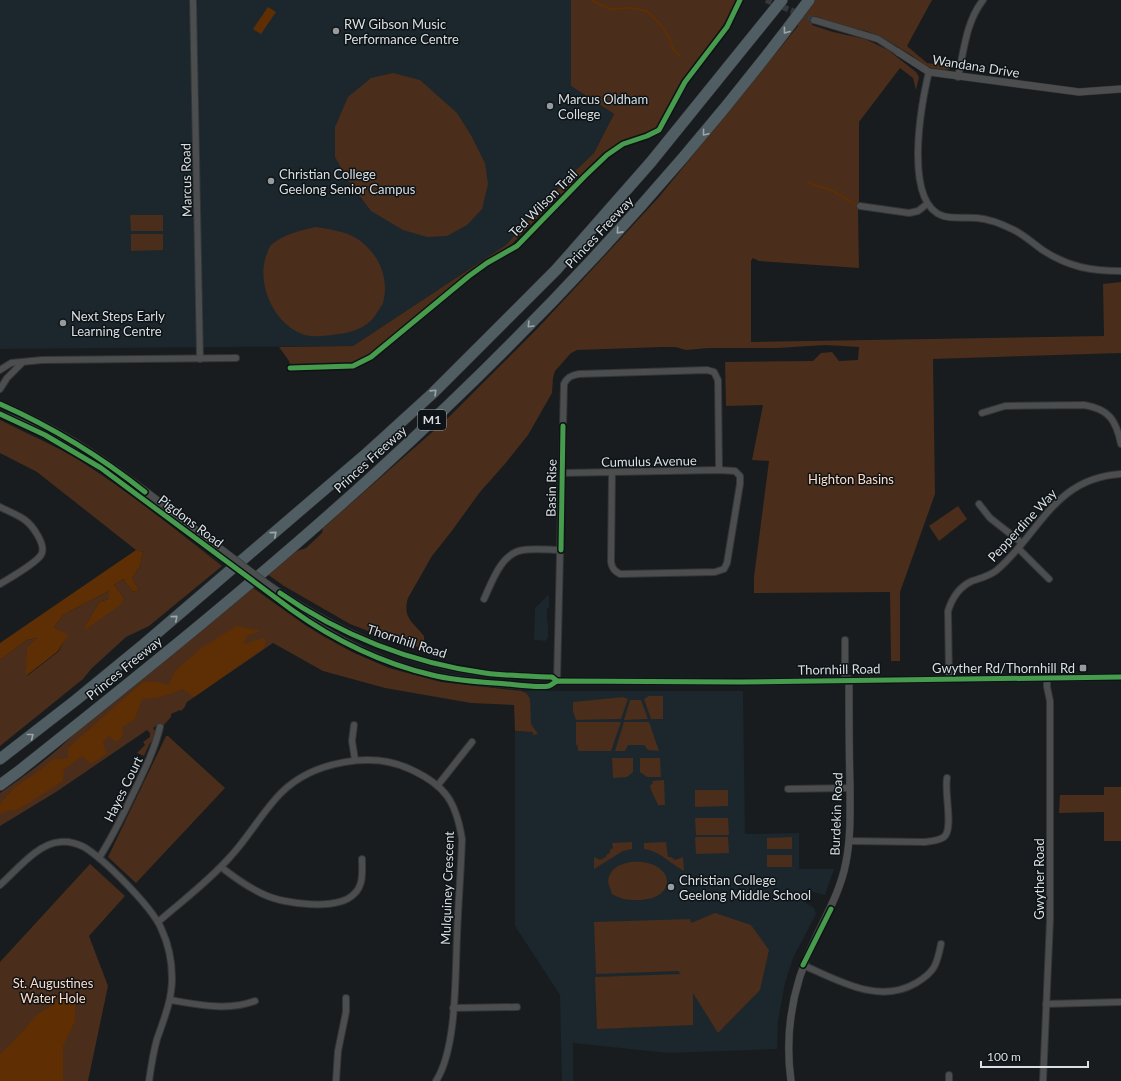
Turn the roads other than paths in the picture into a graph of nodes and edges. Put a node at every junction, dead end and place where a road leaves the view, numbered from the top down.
1 (193, 0) edge
2 (782, 0) edge
3 (809, 0) edge
4 (984, 0) edge
5 (814, 20) tunnel mouth
6 (898, 52) joint
7 (929, 72) junction
8 (958, 77) junction
9 (1121, 89) edge
10 (927, 204) junction
11 (860, 206) dead end
12 (1121, 271) edge
13 (236, 358) dead end
14 (200, 359) junction
15 (22, 363) junction
16 (0, 370) edge
17 (0, 389) edge
18 (0, 404) edge
19 (982, 413) dead end
20 (0, 414) edge
21 (1121, 444) edge
22 (719, 470) junction
23 (562, 473) junction
24 (612, 473) junction
25 (1121, 474) edge
26 (979, 504) dead end
27 (0, 507) edge
28 (1020, 546) junction
29 (561, 550) junction
30 (228, 558) junction
31 (1049, 578) dead end
32 (261, 583) junction
33 (0, 584) edge
34 (484, 599) dead end
35 (845, 640) dead end
36 (1047, 677) junction
37 (1121, 677) edge
38 (949, 678) junction
39 (847, 680) junction
40 (557, 681) junction
41 (354, 725) dead end
42 (160, 727) dead end
43 (472, 742) dead end
44 (0, 760) edge
45 (355, 760) junction
46 (947, 778) dead end
47 (0, 784) edge
48 (438, 785) junction
49 (850, 788) junction
50 (788, 789) dead end
51 (849, 841) junction
52 (99, 858) junction
53 (362, 859) dead end
54 (220, 867) junction
55 (0, 885) edge
56 (158, 922) junction
57 (941, 944) dead end
58 (803, 965) junction
59 (346, 998) dead end
60 (170, 1000) junction
61 (255, 1000) dead end
62 (1121, 1002) edge
63 (1046, 1004) junction
64 (517, 1007) dead end
65 (453, 1008) junction
66 (149, 1081) edge
67 (336, 1081) edge
68 (436, 1081) edge
69 (791, 1081) edge
70 (1042, 1081) edge

1 - 14 street, Marcus Road
44 -> 2 highway, Princes Freeway / M1
3 -> 47 highway, Princes Freeway / M1
4 - 8 street
5 - 6 street, Wandana Drive
6 - 7 street, Wandana Drive
7 - 8 street, Wandana Drive
7 - 10 street
8 - 9 street, Wandana Drive
10 - 11 street
10 - 12 street
13 - 14 street
14 - 15 street
15 - 16 street
15 - 17 street
18 - 30 street, Pigdons Road
19 - 21 street
20 - 30 street, Pigdons Road
22 - 23 street, Basin Rise
22 - 24 street, Cumulus Avenue
22 - 24 street, Cumulus Avenue
23 - 24 street, Cumulus Avenue
23 - 29 street, Basin Rise
25 - 28 street, Pepperdine Way
26 - 28 street
27 - 33 street
28 - 31 street
28 - 38 street, Pepperdine Way
29 - 34 street
29 - 40 street, Basin Rise
30 - 32 street, Thornhill Road, bridge
32 - 40 street, Thornhill Road
32 - 40 street, Thornhill Road
35 - 39 street
36 - 37 street, Thornhill Road
36 - 38 street, Thornhill Road
36 - 63 street, Gwyther Road
38 - 39 street, Thornhill Road
39 - 40 street, Thornhill Road
39 - 49 street, Burdekin Road
41 - 45 street
42 - 52 street, Hayes Court
43 - 48 street
45 - 48 street, Mulquiney Crescent
45 - 54 street, Mulquiney Crescent
46 - 51 street
48 - 65 street, Mulquiney Crescent
49 - 50 street
49 - 51 street, Burdekin Road
51 - 58 street, Burdekin Road
52 - 55 street
52 - 56 street
53 - 54 street
54 - 56 street, Mulquiney Crescent
56 - 60 street
57 - 58 street
58 - 69 street, Burdekin Road
59 - 67 street
60 - 61 street
60 - 66 street
62 - 63 street
63 - 70 street, Gwyther Road
64 - 65 street
65 - 68 street, Mulquiney Crescent

